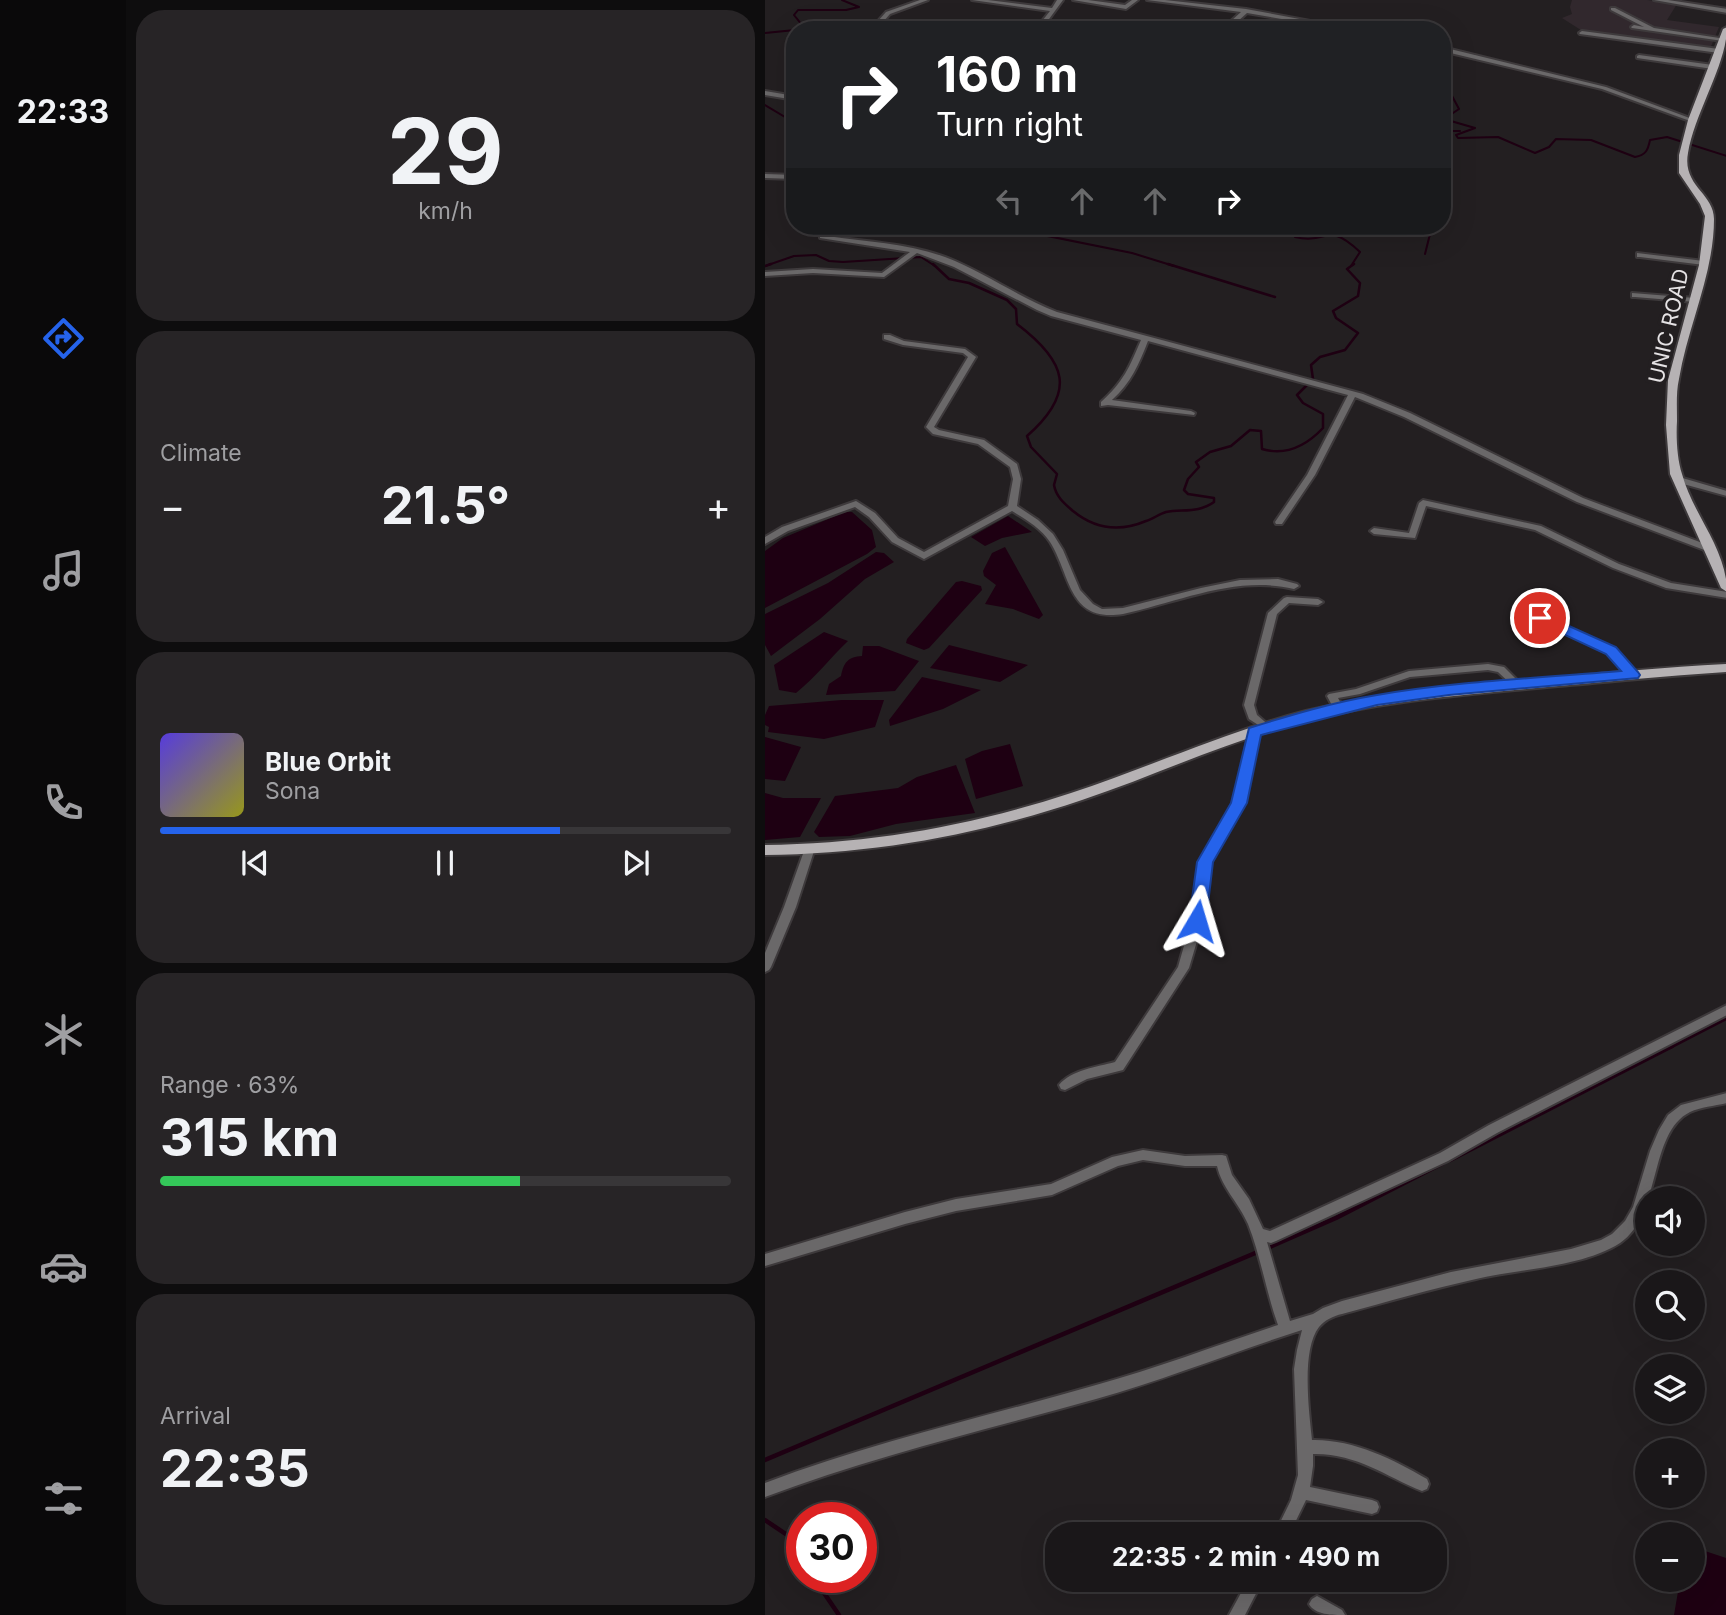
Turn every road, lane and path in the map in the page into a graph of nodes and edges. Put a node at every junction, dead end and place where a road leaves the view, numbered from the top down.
1 (925, 0) edge
2 (975, 0) edge
3 (1060, 0) edge
4 (1076, 0) edge
5 (1135, 0) edge
6 (1150, 0) edge
7 (1657, 0) edge
8 (1613, 9) dead end
9 (1054, 10) junction
10 (1246, 11) junction
11 (1726, 11) edge
12 (880, 21) edge
13 (1046, 21) edge
14 (1234, 21) edge
15 (1304, 21) edge
16 (1634, 27) dead end
17 (1654, 29) junction
18 (1726, 29) edge
19 (1582, 33) dead end
20 (1723, 39) junction
21 (1451, 51) edge
22 (1719, 51) junction
23 (1639, 57) dead end
24 (1713, 67) junction
25 (765, 93) edge
26 (786, 96) edge
27 (1692, 120) junction
28 (765, 176) edge
29 (786, 177) edge
30 (824, 235) edge
31 (914, 252) junction
32 (1640, 254) dead end
33 (1704, 262) junction
34 (765, 274) edge
35 (1635, 295) dead end
36 (1695, 300) junction
37 (887, 337) dead end
38 (1145, 339) junction
39 (1353, 394) junction
40 (1191, 413) dead end
41 (1679, 480) junction
42 (1726, 494) edge
43 (1012, 507) junction
44 (1279, 522) dead end
45 (1374, 531) dead end
46 (765, 541) edge
47 (1710, 549) junction
48 (1294, 586) dead end
49 (1726, 588) edge
50 (1726, 595) edge
51 (1318, 602) dead end
52 (1540, 618) dead end
53 (1726, 668) edge
54 (1633, 675) junction
55 (1517, 685) junction
56 (1339, 709) junction
57 (1260, 729) junction
58 (765, 850) edge
59 (809, 851) junction
60 (765, 967) edge
61 (1726, 1009) edge
62 (1065, 1085) dead end
63 (1726, 1098) edge
64 (1259, 1236) junction
65 (765, 1260) edge
66 (1318, 1319) junction
67 (1286, 1328) junction
68 (1304, 1447) junction
69 (1422, 1484) dead end
70 (767, 1490) edge
71 (1301, 1492) junction
72 (1372, 1507) dead end
73 (1288, 1522) edge
74 (1249, 1592) edge
75 (1317, 1604) dead end
76 (1237, 1615) edge
77 (1337, 1615) edge

1 - 12 street
2 - 9 street
3 - 9 street
4 - 5 street
6 - 10 street
7 - 11 street
8 - 17 street
9 - 13 street
10 - 14 street
10 - 15 street
16 - 17 street
17 - 20 street
18 - 20 main road
19 - 22 street
20 - 22 main road
21 - 27 street
22 - 24 main road
23 - 24 street
24 - 27 main road
25 - 26 street
27 - 33 main road, UNIC ROAD
28 - 29 street
30 - 31 street
31 - 34 street
31 - 38 street
32 - 33 street
33 - 36 main road, UNIC ROAD
35 - 36 street
36 - 41 main road, UNIC ROAD
37 - 43 street
38 - 39 street
38 - 40 street
39 - 44 street
39 - 47 street
41 - 42 street
41 - 47 main road, UNIC ROAD
43 - 46 street
43 - 48 street
45 - 50 street
47 - 49 main road, UNIC ROAD
51 - 57 street
52 - 54 street
53 - 54 main road
54 - 55 main road
55 - 56 main road
55 - 56 street
56 - 57 main road
57 - 59 main road
57 - 62 street
58 - 59 main road
59 - 60 street
61 - 64 street
63 - 66 street
64 - 65 street
64 - 67 street
66 - 67 street
66 - 68 street
67 - 70 street
68 - 69 street
68 - 71 street
71 - 72 street
71 - 73 street
74 - 76 street
75 - 77 street

